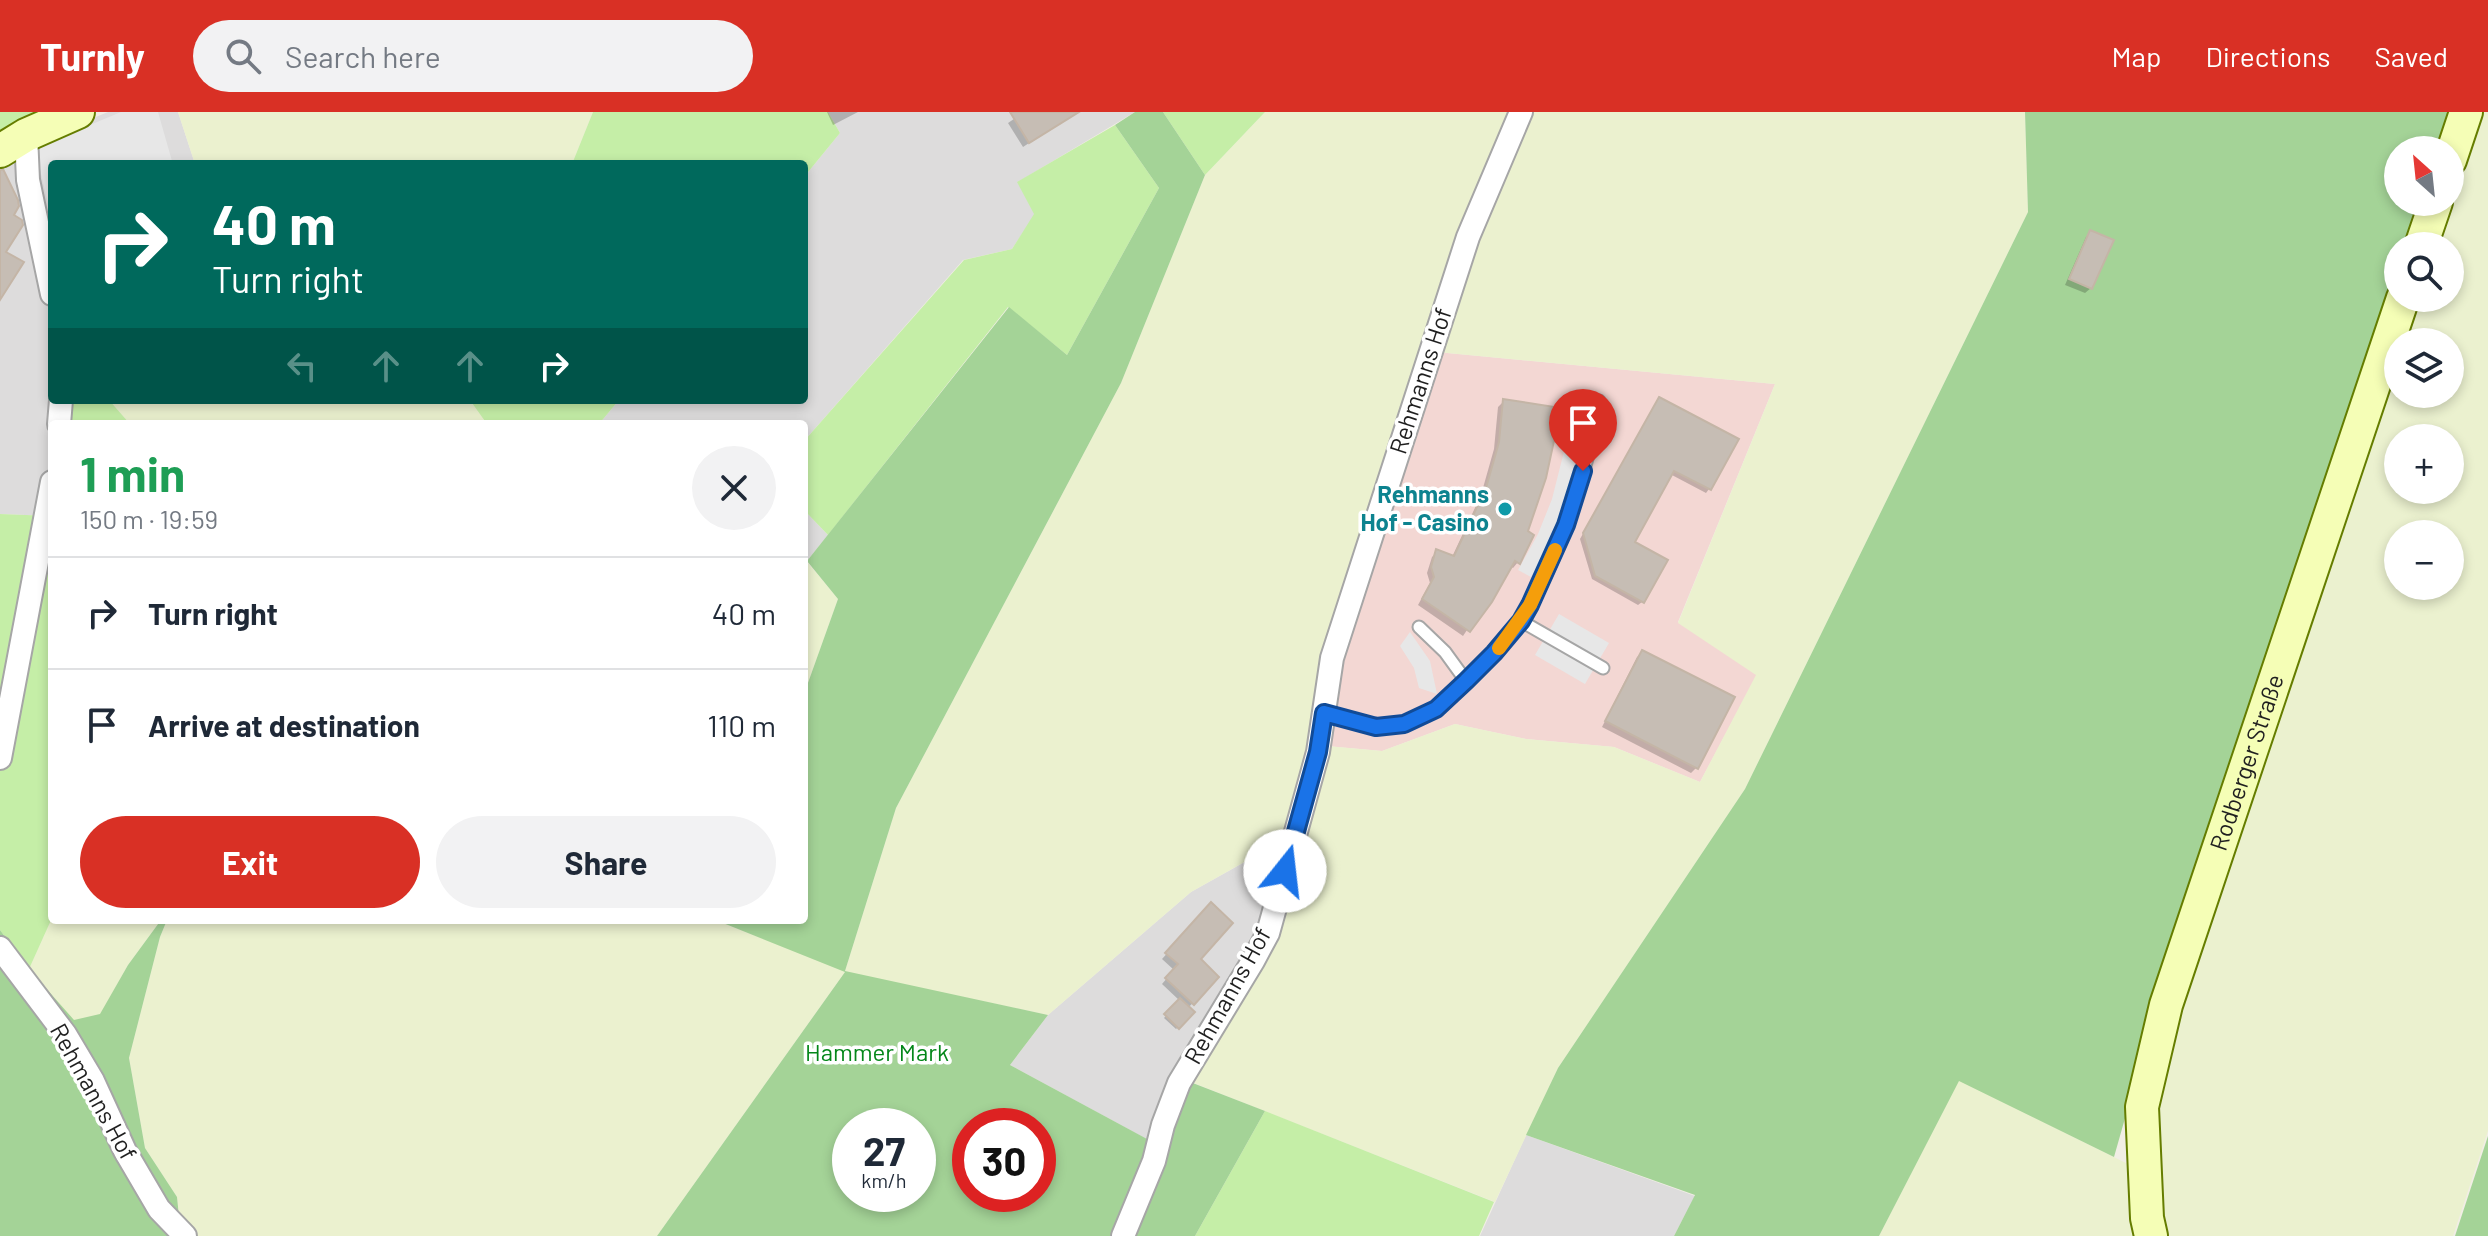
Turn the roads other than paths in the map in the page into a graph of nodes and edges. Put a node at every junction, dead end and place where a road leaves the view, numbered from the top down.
1 (78, 112) edge
2 (1521, 112) edge
3 (2466, 112) edge
4 (2458, 136) edge
5 (13, 143) edge
6 (48, 275) edge
7 (2398, 312) edge
8 (1599, 401) dead end
9 (48, 503) edge
10 (1521, 621) junction
11 (1419, 627) dead end
12 (1603, 668) dead end
13 (1466, 681) junction
14 (1324, 713) junction
15 (0, 758) edge
16 (0, 948) edge
17 (185, 1236) edge
18 (1123, 1236) edge
19 (2151, 1236) edge

1 - 5 street
2 - 14 street, Rehmanns Hof
3 - 4 street
5 - 6 street
7 - 19 street, Rodberger Straße
8 - 10 lane
9 - 15 street
10 - 12 lane
10 - 13 lane
11 - 13 lane
13 - 14 lane
14 - 18 street, Rehmanns Hof
16 - 17 street, Rehmanns Hof

